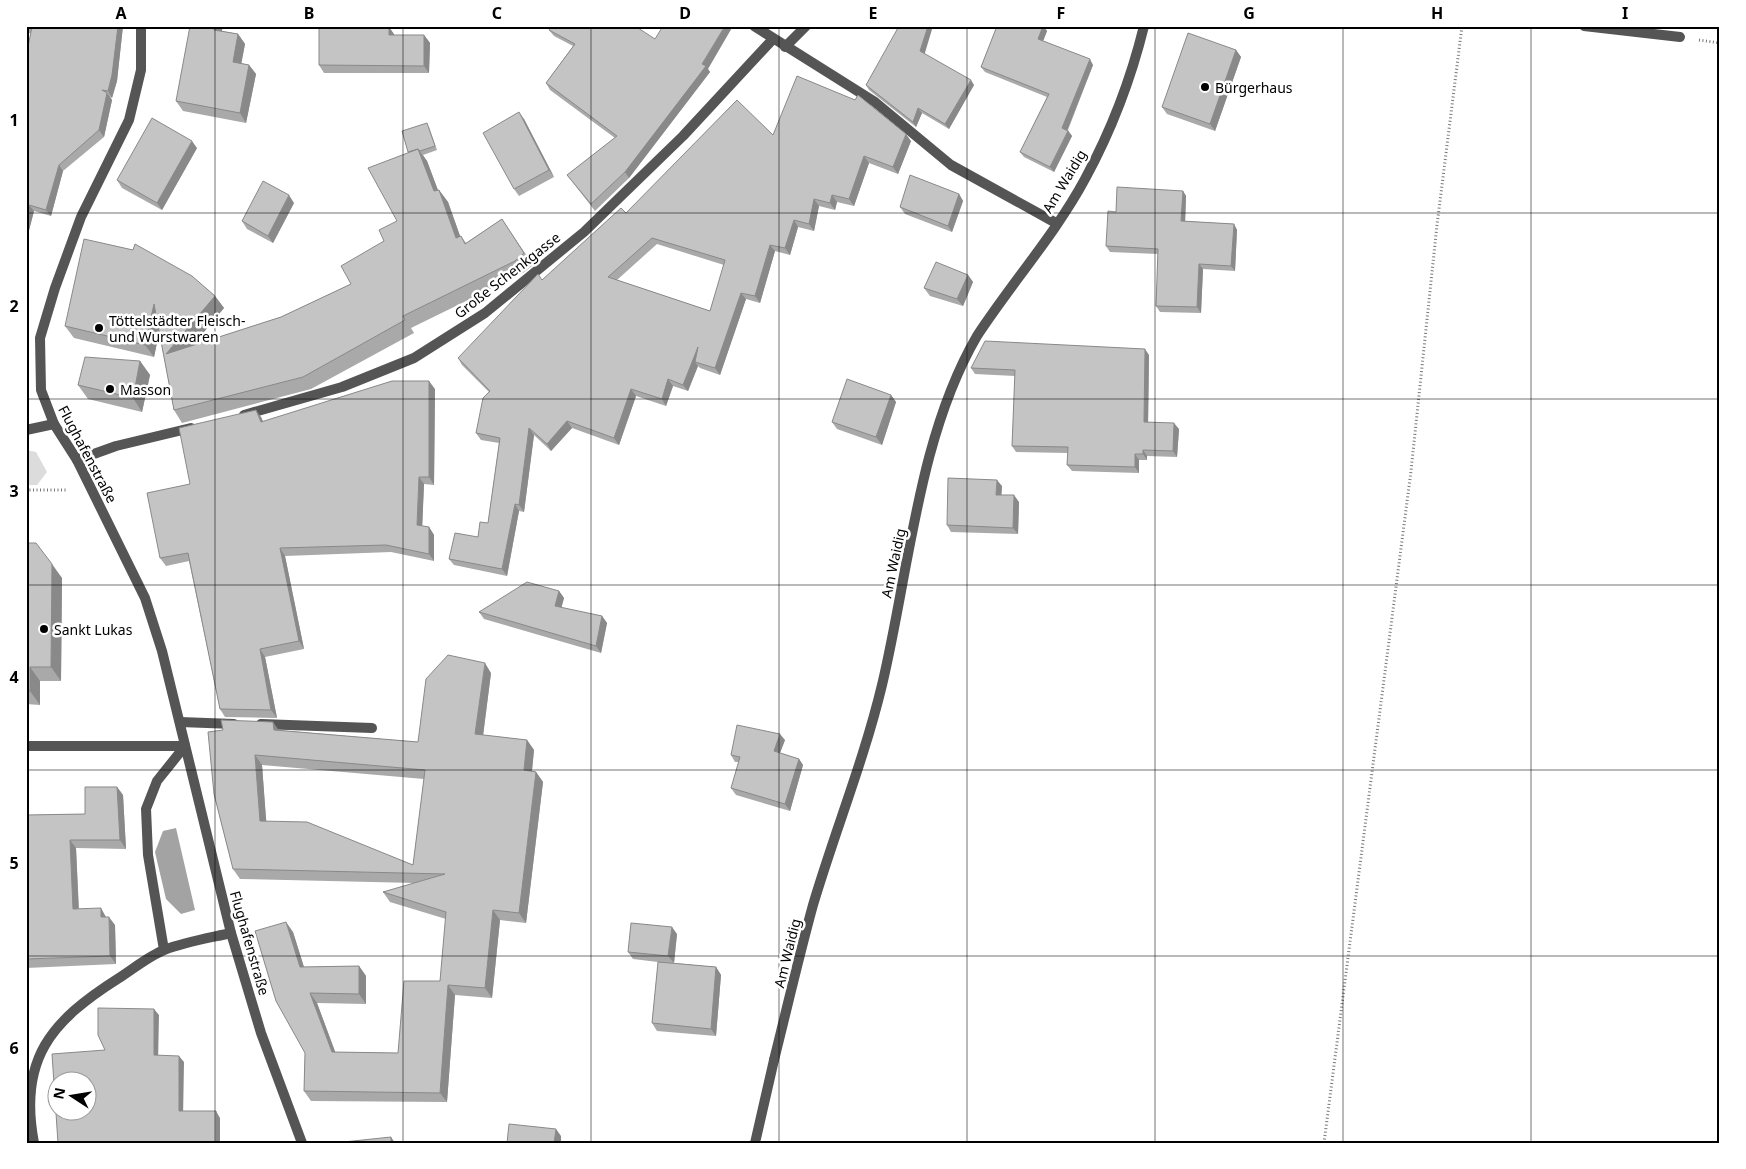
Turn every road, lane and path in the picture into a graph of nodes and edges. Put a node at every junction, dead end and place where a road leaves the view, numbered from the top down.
1 (142, 26) edge
2 (754, 26) edge
3 (806, 26) edge
4 (1144, 26) edge
5 (1462, 26) edge
6 (1584, 26) edge
7 (1680, 37) dead end
8 (773, 39) junction
9 (785, 47) junction
10 (1056, 223) junction
11 (236, 417) edge
12 (54, 424) junction
13 (199, 426) edge
14 (26, 430) edge
15 (77, 460) junction
16 (92, 489) junction
17 (26, 490) edge
18 (180, 722) junction
19 (372, 728) dead end
20 (26, 746) edge
21 (186, 746) junction
22 (231, 933) junction
23 (164, 950) junction
24 (34, 1143) edge
25 (302, 1143) edge
26 (756, 1143) edge
27 (1324, 1143) edge

1 - 12 street, Flughafenstraße
2 - 8 street
3 - 9 street
4 - 10 street, Am Waidig
5 - 27 path
6 - 7 street
8 - 9 street
8 - 11 street, Große Schenkgasse
9 - 10 street
10 - 26 street, Am Waidig
12 - 14 street
12 - 15 street, Flughafenstraße
13 - 15 street
15 - 16 street, Flughafenstraße
16 - 17 path
16 - 18 street, Flughafenstraße
18 - 19 street
18 - 21 street, Flughafenstraße
20 - 21 street
21 - 22 street, Flughafenstraße
21 - 23 street
22 - 23 street
22 - 25 street, Flughafenstraße
23 - 24 street

